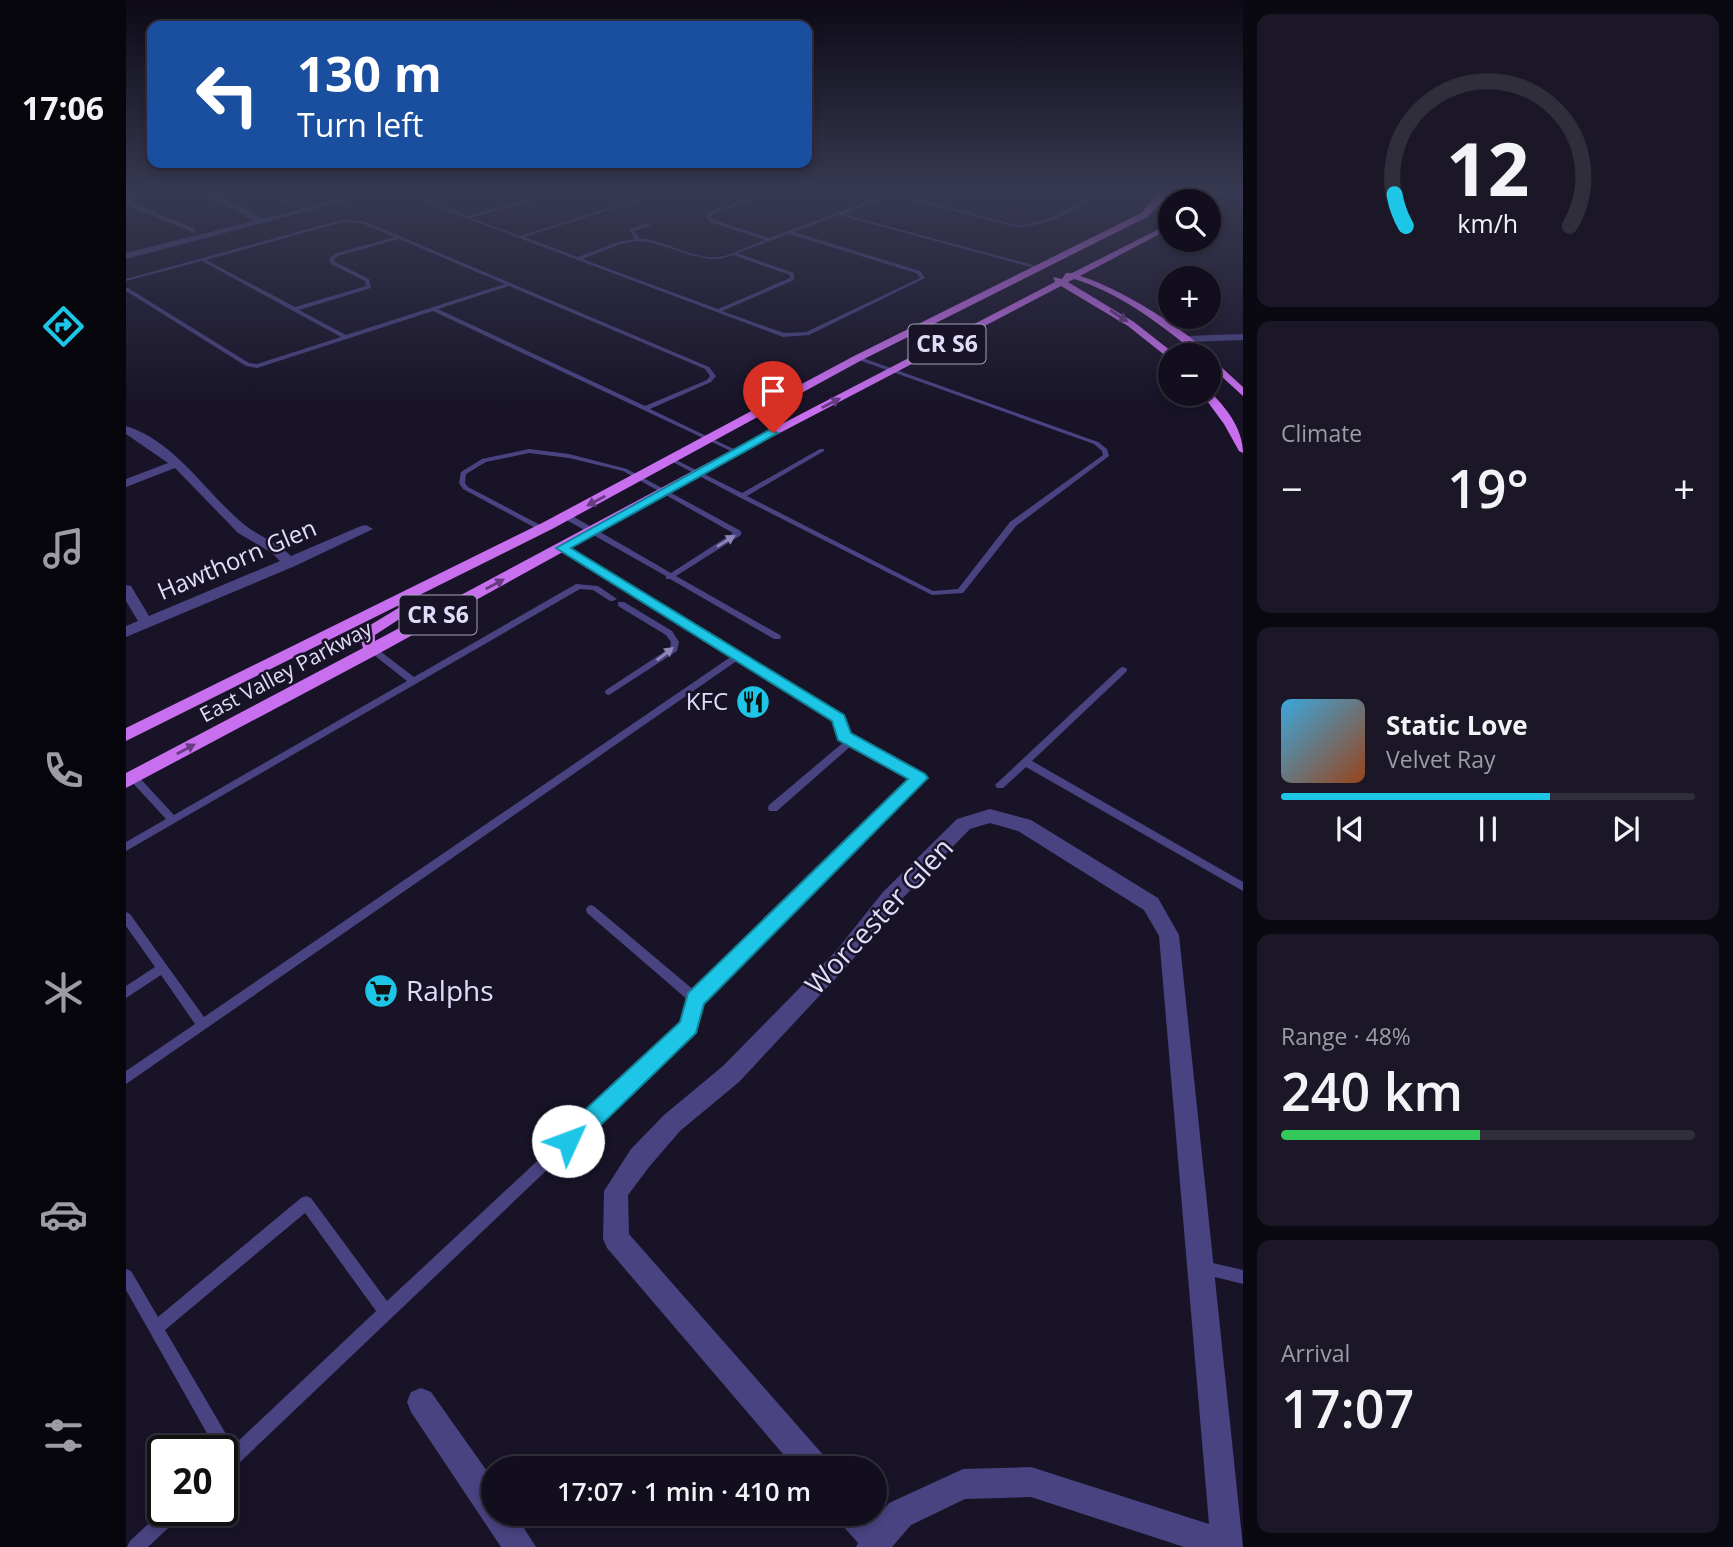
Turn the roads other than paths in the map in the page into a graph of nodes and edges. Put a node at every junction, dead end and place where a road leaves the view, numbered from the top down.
1 (190, 262) edge
2 (208, 262) edge
3 (333, 262) edge
4 (457, 262) edge
5 (586, 262) edge
6 (759, 262) edge
7 (886, 262) edge
8 (1016, 262) edge
9 (1030, 262) edge
10 (1050, 262) edge
11 (1102, 262) edge
12 (1038, 268) junction
13 (1077, 276) junction
14 (126, 280) edge
15 (1063, 283) junction
16 (510, 284) junction
17 (126, 289) edge
18 (295, 309) junction
19 (434, 309) junction
20 (717, 311) junction
21 (1243, 337) edge
22 (346, 338) junction
23 (1185, 339) junction
24 (1190, 343) edge
25 (1158, 345) edge
26 (858, 358) junction
27 (895, 371) junction
28 (1221, 371) edge
29 (1243, 393) edge
30 (1216, 406) edge
31 (644, 409) junction
32 (126, 429) edge
33 (710, 440) junction
34 (1243, 449) edge
35 (822, 450) dead end
36 (737, 452) junction
37 (672, 460) junction
38 (176, 464) junction
39 (697, 473) junction
40 (639, 477) junction
41 (126, 483) edge
42 (664, 492) junction
43 (741, 496) junction
44 (566, 516) junction
45 (366, 529) dead end
46 (541, 529) junction
47 (592, 532) junction
48 (562, 548) junction
49 (290, 563) junction
50 (450, 574) junction
51 (669, 577) junction
52 (126, 589) edge
53 (145, 624) junction
54 (126, 632) edge
55 (777, 637) dead end
56 (373, 650) junction
57 (738, 656) junction
58 (1124, 670) dead end
59 (414, 682) junction
60 (609, 692) dead end
61 (126, 735) edge
62 (852, 740) junction
63 (1025, 762) junction
64 (129, 779) edge
65 (1000, 785) dead end
66 (773, 808) dead end
67 (173, 820) junction
68 (126, 847) edge
69 (1243, 887) edge
70 (591, 909) dead end
71 (126, 917) edge
72 (162, 968) junction
73 (126, 993) edge
74 (695, 999) junction
75 (203, 1025) junction
76 (126, 1079) edge
77 (1200, 1267) junction
78 (126, 1276) edge
79 (1243, 1278) edge
80 (386, 1312) junction
81 (156, 1328) junction
82 (421, 1402) dead end
83 (211, 1435) edge
84 (238, 1452) edge
85 (804, 1456) edge
86 (481, 1489) edge
87 (158, 1526) edge
88 (505, 1526) edge
89 (861, 1526) edge
90 (874, 1544) edge
91 (1229, 1546) edge
92 (136, 1547) edge
93 (520, 1547) edge

1 - 14 lane
2 - 18 lane
3 - 18 lane
4 - 16 lane
5 - 20 lane
6 - 20 lane
7 - 20 lane
8 - 12 lane
9 - 12 lane
10 - 12 main road, East Valley Parkway / CR S6
11 - 13 main road, East Valley Parkway / CR S6
12 - 13 main road
12 - 15 main road
12 - 26 main road, East Valley Parkway / CR S6
13 - 15 main road, East Valley Parkway / CR S6
13 - 23 main road
15 -> 25 main road
15 - 27 main road, East Valley Parkway / CR S6
16 - 19 lane
16 - 31 lane
17 - 22 lane
18 - 22 lane
19 - 22 lane
19 - 31 lane
21 - 23 street
23 - 24 main road
26 - 27 lane
26 - 33 main road, East Valley Parkway / CR S6
36 -> 27 main road, East Valley Parkway / CR S6
27 - 43 lane
28 - 29 main road
30 - 34 main road
31 - 33 lane
32 - 38 street
33 - 36 lane
33 - 37 main road, East Valley Parkway / CR S6
35 - 43 lane
36 - 39 main road, East Valley Parkway / CR S6
37 - 39 lane
37 - 40 main road, East Valley Parkway / CR S6
38 - 41 street
38 - 49 street
39 - 42 main road, East Valley Parkway / CR S6
39 - 43 lane
40 - 42 lane
40 -> 44 main road, East Valley Parkway / CR S6
40 - 46 lane
42 - 47 main road, East Valley Parkway / CR S6
51 -> 42 lane
44 - 46 main road, East Valley Parkway / CR S6
44 - 47 lane
45 - 49 street, Hawthorn Glen
46 - 50 main road, East Valley Parkway / CR S6
47 - 48 main road, East Valley Parkway / CR S6
47 - 51 lane
56 -> 48 main road, East Valley Parkway / CR S6
48 - 57 lane
49 - 53 street, Hawthorn Glen
50 - 56 main road
50 - 61 main road, East Valley Parkway / CR S6
51 - 55 lane
52 - 53 street
53 - 54 street, Hawthorn Glen
56 - 59 lane
64 -> 56 main road, East Valley Parkway / CR S6
57 - 62 lane
57 - 75 lane
58 - 63 lane
60 -> 59 lane
59 - 67 lane
62 - 66 lane
62 - 74 lane
63 - 65 lane
63 - 69 lane
64 - 67 lane
67 - 68 lane
70 - 74 lane
71 - 72 lane
72 - 73 lane
72 - 75 lane
74 - 80 lane
75 - 76 lane
77 - 79 lane
77 - 85 street, Worcester Glen
77 - 91 street, Worcester Glen
78 - 81 lane
80 - 81 lane
80 - 84 lane
81 - 83 lane
82 - 86 street
87 - 92 lane
88 - 93 street
89 - 90 street
90 - 91 street

